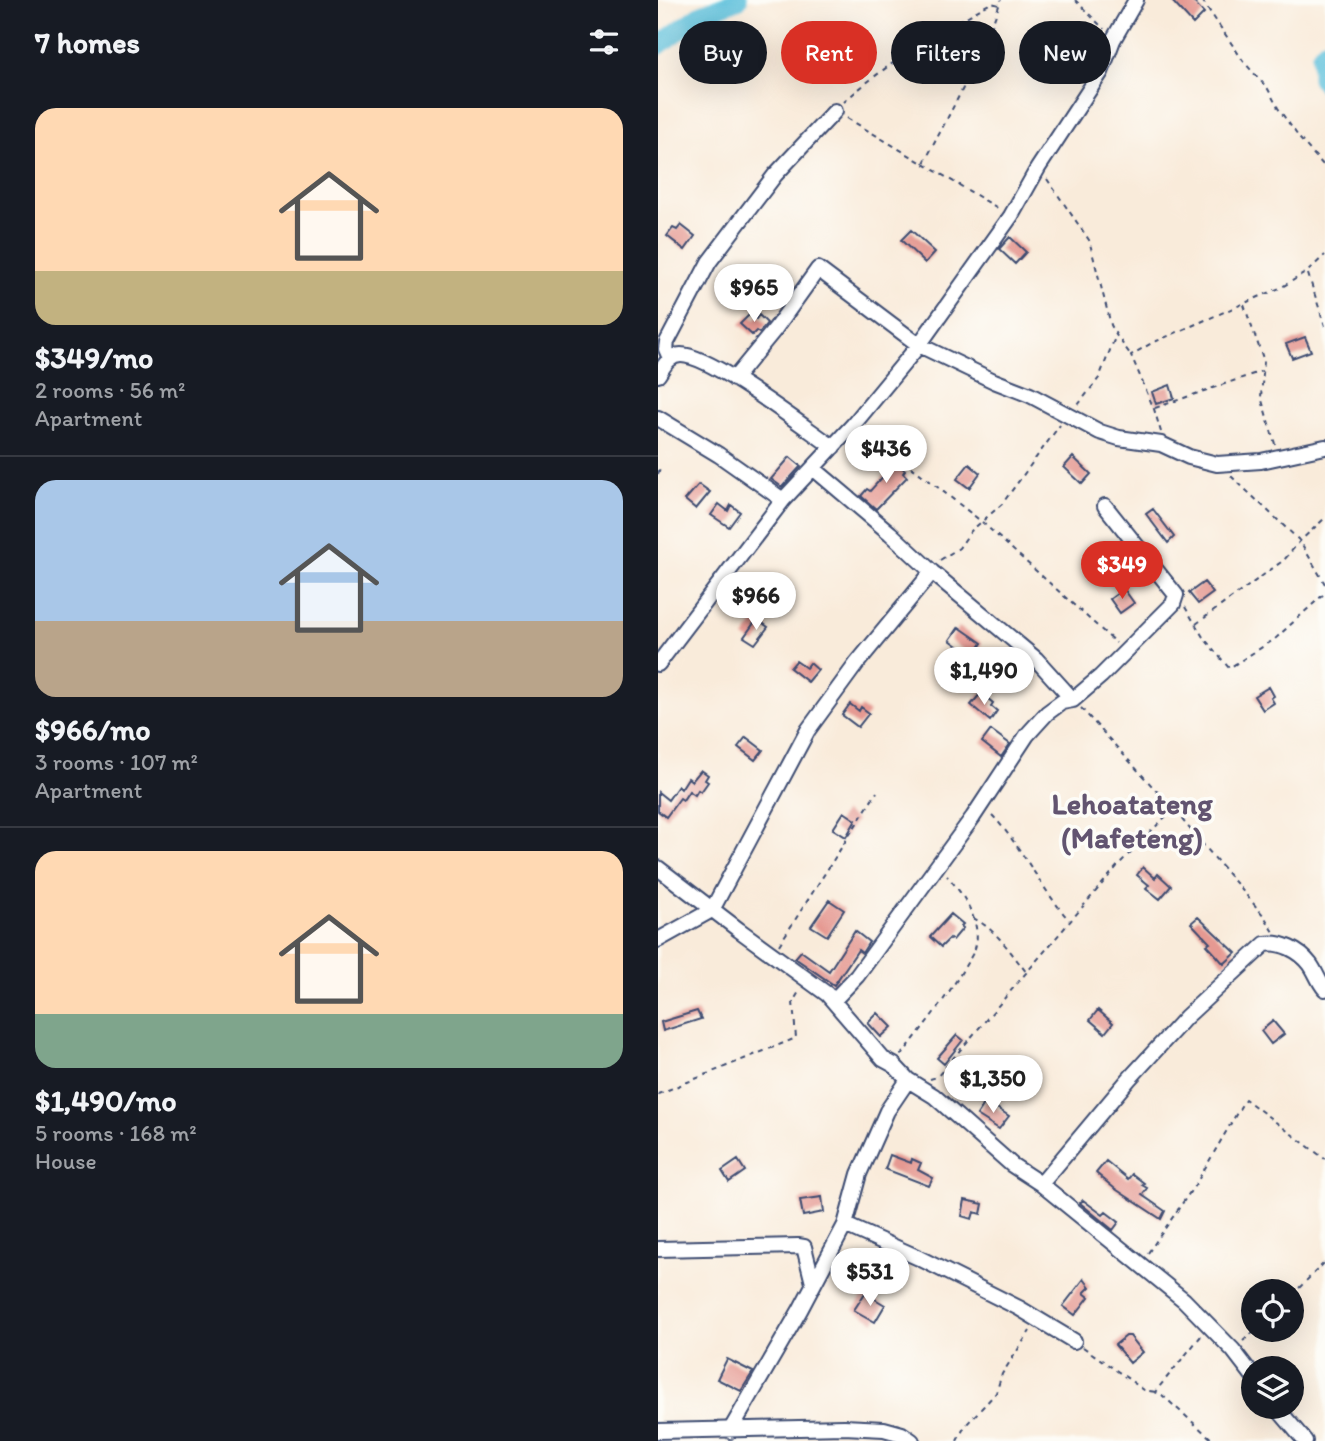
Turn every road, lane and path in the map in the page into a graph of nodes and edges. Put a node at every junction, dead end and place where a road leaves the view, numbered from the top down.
1 (1001, 0) edge
2 (1075, 0) edge
3 (1136, 0) edge
4 (1202, 0) edge
5 (999, 5) junction
6 (1113, 40) junction
7 (835, 111) junction
8 (924, 163) junction
9 (1325, 167) edge
10 (1038, 168) junction
11 (1011, 216) junction
12 (1325, 255) edge
13 (1307, 272) junction
14 (1244, 304) junction
15 (1325, 327) edge
16 (1116, 335) junction
17 (919, 345) junction
18 (1131, 355) junction
19 (670, 358) junction
20 (1263, 370) junction
21 (658, 375) edge
22 (734, 379) junction
23 (1154, 409) junction
24 (1070, 416) junction
25 (658, 418) edge
26 (853, 425) junction
27 (1161, 444) junction
28 (832, 447) junction
29 (1325, 447) edge
30 (1278, 457) junction
31 (1217, 464) junction
32 (660, 468) dead end
33 (813, 468) junction
34 (658, 474) edge
35 (783, 499) junction
36 (1105, 506) dead end
37 (1325, 518) edge
38 (982, 522) junction
39 (1300, 541) junction
40 (932, 572) junction
41 (1325, 584) edge
42 (1325, 593) edge
43 (1176, 595) junction
44 (1196, 624) junction
45 (1125, 652) junction
46 (658, 664) edge
47 (1073, 700) junction
48 (877, 792) dead end
49 (981, 804) junction
50 (1173, 809) junction
51 (937, 865) junction
52 (658, 868) edge
53 (712, 910) junction
54 (972, 917) junction
55 (1070, 922) junction
56 (658, 940) edge
57 (1275, 942) junction
58 (773, 954) junction
59 (1027, 973) junction
60 (811, 983) junction
61 (1325, 989) edge
62 (834, 1000) junction
63 (894, 1065) junction
64 (912, 1082) junction
65 (658, 1094) edge
66 (1325, 1159) edge
67 (1041, 1184) junction
68 (845, 1226) junction
69 (658, 1249) edge
70 (1325, 1262) edge
71 (1139, 1265) junction
72 (813, 1283) junction
73 (1304, 1283) edge
74 (1038, 1319) junction
75 (1210, 1327) junction
76 (1074, 1341) joint
77 (1242, 1342) edge
78 (1233, 1350) junction
79 (1241, 1360) edge
80 (1155, 1392) junction
81 (1287, 1419) edge
82 (730, 1431) junction
83 (658, 1432) edge
84 (912, 1441) edge
85 (957, 1441) edge
86 (1214, 1441) edge
87 (1306, 1441) edge

1 - 5 path
2 - 6 path
3 - 6 street
4 - 9 path
5 - 7 path
5 - 8 path
6 - 10 street
7 - 8 path
7 - 19 street
8 - 11 path
10 - 11 street
10 - 16 path
11 - 17 street
12 - 13 path
13 - 14 path
13 - 15 path
14 - 18 path
14 - 20 path
16 - 18 path
16 - 24 path
17 - 22 street
17 - 24 street
17 - 26 street
18 - 23 path
19 - 21 street
19 - 22 street
20 - 23 path
20 - 30 path
22 - 28 street
23 - 27 path
24 - 27 street
24 - 38 path
25 - 35 street
26 - 28 street
26 - 38 path
27 - 31 street
28 - 33 street
29 - 30 street
30 - 31 street
31 - 39 path
32 - 34 path
33 - 35 street
33 - 40 street
35 - 46 street
36 - 43 street
37 - 39 path
38 - 40 path
38 - 45 path
39 - 41 path
39 - 44 path
40 - 47 street
40 - 53 street
42 - 44 path
43 - 44 path
43 - 45 street
45 - 47 street
47 - 49 street
47 - 50 path
48 - 58 path
49 - 51 street
49 - 55 path
50 - 55 path
50 - 57 path
51 - 54 path
51 - 62 street
52 - 53 street
53 - 56 street
53 - 58 street
54 - 59 path
54 - 63 path
55 - 59 path
57 - 61 street
57 - 67 street
58 - 60 street
59 - 64 path
60 - 62 street
60 - 65 path
62 - 63 street
63 - 64 street
64 - 67 street
64 - 68 street
66 - 71 path
67 - 71 street
68 - 72 street
68 - 74 street
69 - 72 street
70 - 73 path
71 - 75 street
72 - 82 street
74 - 76 street
74 - 85 path
75 - 78 street
75 - 80 path
76 - 80 path
77 - 78 path
78 - 79 street
80 - 86 path
81 - 87 street
82 - 83 street
82 - 84 street

